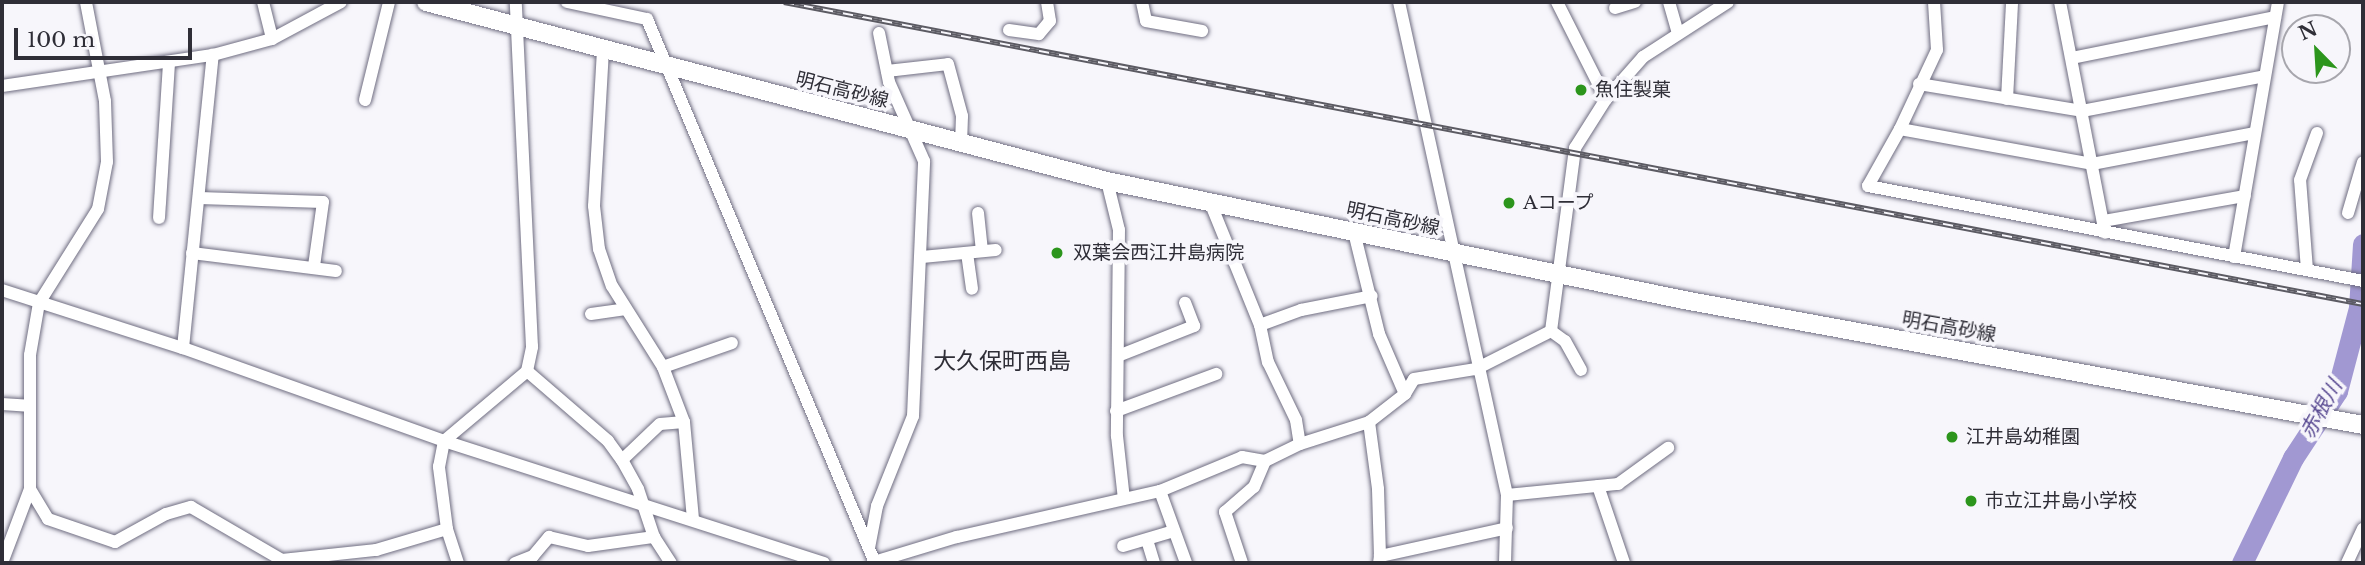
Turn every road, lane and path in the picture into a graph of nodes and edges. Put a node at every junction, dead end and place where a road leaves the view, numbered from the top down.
1 (86, 2) edge
2 (263, 2) edge
3 (341, 2) edge
4 (389, 2) edge
5 (426, 2) edge
6 (516, 2) edge
7 (567, 2) edge
8 (1047, 2) edge
9 (1142, 2) edge
10 (1399, 2) edge
11 (1557, 2) edge
12 (1636, 2) edge
13 (1669, 2) edge
14 (1728, 2) edge
15 (1934, 2) edge
16 (2012, 2) edge
17 (2060, 2) edge
18 (2277, 2) edge
19 (1615, 8) dead end
20 (2275, 17) junction
21 (521, 29) junction
22 (1009, 30) dead end
23 (1202, 31) dead end
24 (879, 33) dead end
25 (1678, 34) junction
26 (272, 39) junction
27 (603, 50) junction
28 (213, 55) junction
29 (2071, 58) junction
30 (169, 62) junction
31 (671, 67) junction
32 (887, 71) junction
33 (100, 72) junction
34 (2265, 76) junction
35 (1919, 84) junction
36 (2, 86) edge
37 (1606, 99) junction
38 (2007, 99) junction
39 (365, 100) dead end
40 (2082, 111) junction
41 (911, 129) junction
42 (1900, 130) junction
43 (2255, 133) junction
44 (2317, 133) dead end
45 (961, 142) junction
46 (2363, 162) edge
47 (2092, 164) junction
48 (1107, 181) junction
49 (2245, 196) junction
50 (199, 198) junction
51 (1210, 202) junction
52 (978, 213) dead end
53 (2348, 213) dead end
54 (159, 218) dead end
55 (2104, 227) junction
56 (1354, 232) junction
57 (996, 250) dead end
58 (982, 251) junction
59 (192, 253) junction
60 (968, 253) junction
61 (1451, 253) junction
62 (922, 257) junction
63 (2234, 257) junction
64 (314, 265) junction
65 (2307, 270) junction
66 (335, 271) dead end
67 (1559, 273) junction
68 (2363, 281) edge
69 (972, 289) dead end
70 (2, 290) edge
71 (1372, 296) junction
72 (39, 303) junction
73 (1185, 303) dead end
74 (626, 309) junction
75 (591, 314) dead end
76 (1260, 325) junction
77 (1551, 331) junction
78 (732, 343) dead end
79 (183, 348) junction
80 (1118, 356) junction
81 (663, 366) junction
82 (1476, 369) junction
83 (1581, 370) dead end
84 (527, 371) junction
85 (1216, 374) dead end
86 (1405, 394) junction
87 (2, 404) edge
88 (28, 406) junction
89 (1116, 411) junction
90 (684, 422) junction
91 (1369, 422) junction
92 (2363, 425) edge
93 (444, 441) junction
94 (1300, 444) junction
95 (1668, 448) dead end
96 (622, 460) junction
97 (1265, 461) junction
98 (1598, 486) junction
99 (30, 489) junction
100 (1160, 491) junction
101 (1507, 495) junction
102 (1124, 499) junction
103 (640, 505) junction
104 (693, 519) junction
105 (1507, 528) junction
106 (447, 529) junction
107 (2363, 529) edge
108 (1174, 531) junction
109 (654, 537) junction
110 (1147, 540) junction
111 (1123, 546) dead end
112 (872, 558) edge
113 (328, 559) edge
114 (1380, 560) edge
115 (280, 561) edge
116 (2, 563) edge
117 (458, 563) edge
118 (515, 563) edge
119 (671, 563) edge
120 (824, 563) edge
121 (1154, 563) edge
122 (1186, 563) edge
123 (1242, 563) edge
124 (1505, 563) edge
125 (1624, 563) edge
126 (2347, 563) edge

1 - 33 street
2 - 26 street
3 - 26 street
4 - 39 street
5 - 21 main road, 明石高砂線
6 - 21 street
7 - 31 street
8 - 22 street
9 - 23 street
10 - 61 street
11 - 37 street
12 - 19 street
13 - 25 street
14 - 25 street
15 - 35 street
16 - 38 street
17 - 29 street
18 - 20 street
20 - 29 street
20 - 34 street
21 - 27 main road, 明石高砂線
21 - 84 street
24 - 32 street
25 - 37 street
26 - 28 street
27 - 31 main road, 明石高砂線
27 - 74 street
28 - 30 street
28 - 50 street
29 - 40 street
30 - 33 street
30 - 54 street
31 - 41 main road, 明石高砂線
31 - 112 street
32 - 41 street
32 - 45 street
33 - 36 street
33 - 72 street
34 - 40 street
34 - 43 street
35 - 38 street
35 - 42 street
37 - 67 street
38 - 40 street
40 - 47 street
41 - 45 main road, 明石高砂線
41 - 62 street
42 - 47 street
42 - 55 street
43 - 47 street
43 - 49 street
44 - 65 street
45 - 48 main road, 明石高砂線
46 - 53 street
47 - 55 street
48 - 51 main road, 明石高砂線
48 - 80 street
49 - 55 street
49 - 63 street
50 - 59 street
50 - 64 street
51 - 56 main road, 明石高砂線
51 - 76 street
52 - 58 street
55 - 63 street
56 - 61 main road, 明石高砂線
56 - 71 street
57 - 58 street
58 - 60 street
59 - 64 street
59 - 79 street
60 - 62 street
60 - 69 street
61 - 67 main road, 明石高砂線
61 - 82 street
62 - 112 street
63 - 65 street
64 - 66 street
65 - 68 street
67 - 77 street
67 - 92 main road, 明石高砂線
70 - 72 street
71 - 76 street
71 - 86 street
72 - 79 street
72 - 88 street
73 - 80 street
74 - 75 street
74 - 81 street
76 - 94 street
77 - 82 street
77 - 83 street
78 - 81 street
79 - 93 street
80 - 89 street
81 - 90 street
82 - 86 street
82 - 101 street
84 - 93 street
84 - 96 street
85 - 89 street
86 - 91 street
87 - 88 street
88 - 99 street
89 - 102 street
90 - 96 street
90 - 104 street
91 - 94 street
91 - 114 street
93 - 103 street
93 - 106 street
94 - 97 street
95 - 98 street
96 - 103 street
97 - 100 street
97 - 123 street
98 - 101 street
98 - 125 street
99 - 115 street
99 - 116 street
100 - 102 street
100 - 108 street
101 - 105 street
102 - 112 street
103 - 104 street
103 - 109 street
104 - 120 street
105 - 114 street
105 - 124 street
106 - 113 street
106 - 117 street
107 - 126 street
108 - 110 street
108 - 122 street
109 - 118 street
109 - 119 street
110 - 111 street
110 - 121 street
113 - 115 street

